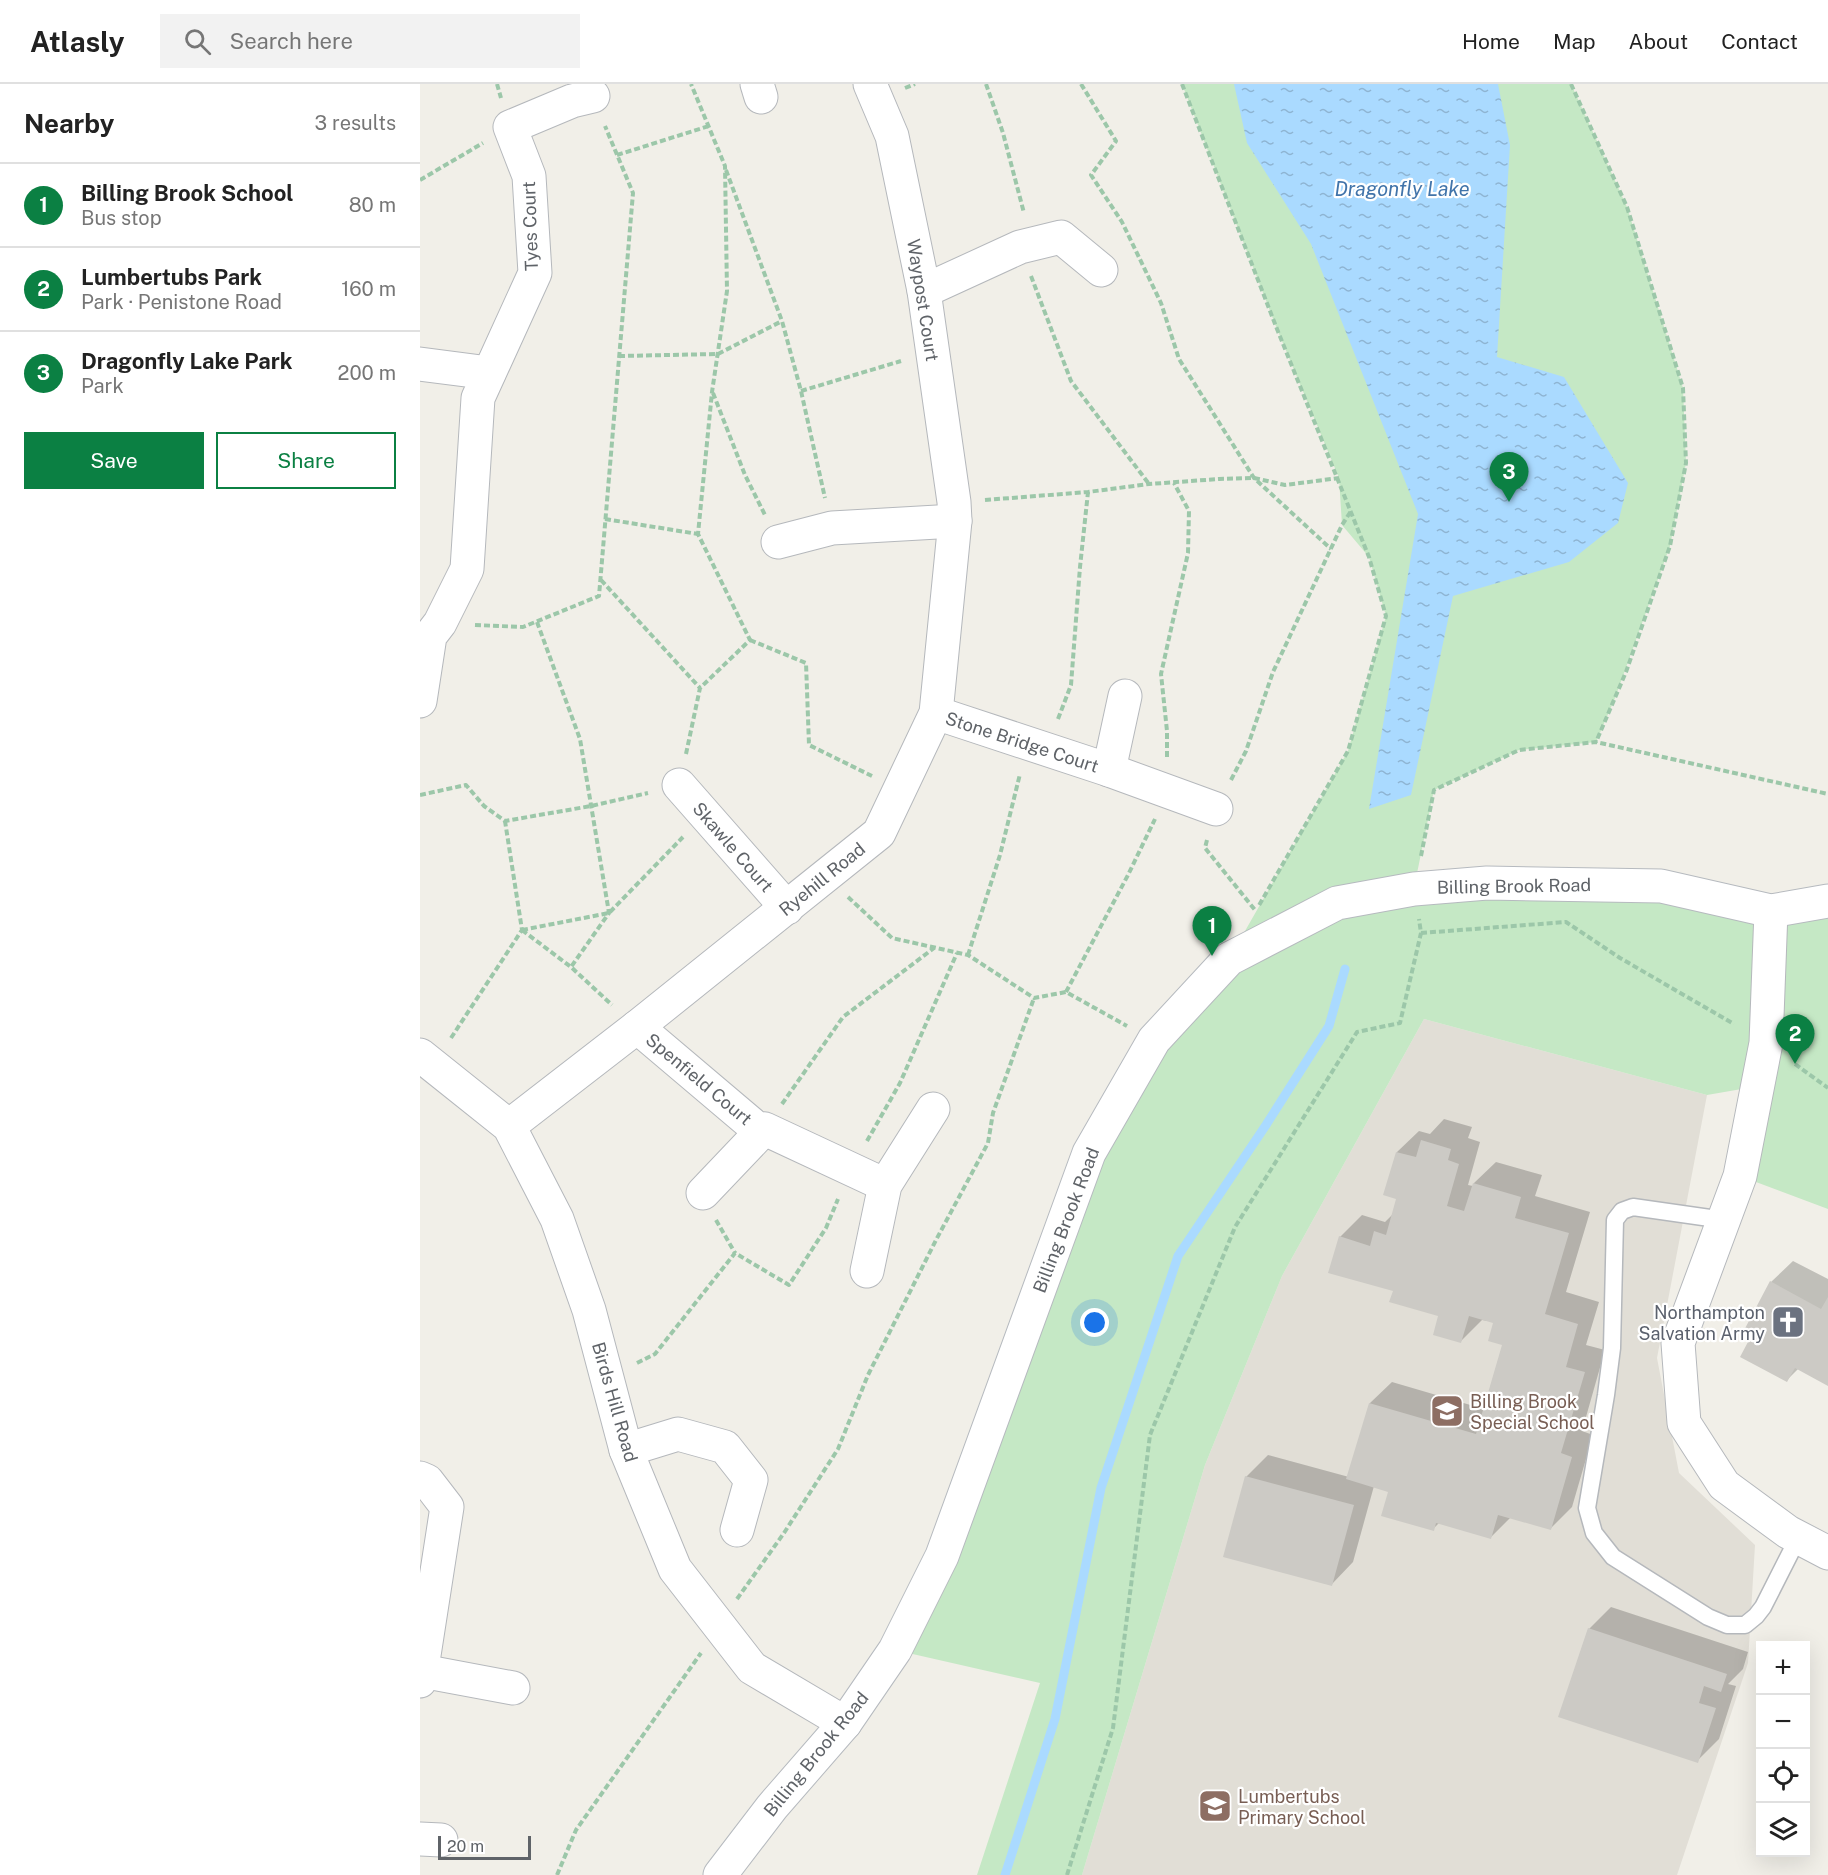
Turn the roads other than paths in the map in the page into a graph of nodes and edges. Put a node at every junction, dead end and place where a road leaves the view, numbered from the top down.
1 (870, 84) edge
2 (593, 96) road end
3 (1101, 270) dead end
4 (924, 291) junction
5 (420, 364) edge
6 (489, 373) junction
7 (955, 511) junction
8 (778, 542) road end
9 (1125, 696) dead end
10 (420, 701) edge
11 (936, 713) junction
12 (1109, 770) junction
13 (679, 785) road end
14 (1216, 809) road end
15 (1828, 902) edge
16 (787, 908) junction
17 (1771, 911) junction
18 (637, 1027) junction
19 (426, 1060) edge
20 (933, 1109) dead end
21 (509, 1126) junction
22 (763, 1130) junction
23 (885, 1185) junction
24 (702, 1193) dead end
25 (1724, 1220) junction
26 (867, 1272) dead end
27 (626, 1450) junction
28 (420, 1478) edge
29 (737, 1530) dead end
30 (1798, 1538) junction
31 (1828, 1553) edge
32 (425, 1612) edge
33 (421, 1676) edge
34 (513, 1688) dead end
35 (845, 1723) junction
36 (720, 1875) edge

1 - 4 street, Waypost Court
2 - 6 street, Tyes Court
3 - 4 street
4 - 7 street, Waypost Court
5 - 6 street
6 - 10 street, Tyes Court
7 - 8 street
7 - 11 street, Ryehill Road
9 - 12 street, Stone Bridge Court
11 - 12 street, Stone Bridge Court
11 - 16 street, Ryehill Road
12 - 14 street, Stone Bridge Court
13 - 16 street, Skawle Court
15 - 17 street, Billing Brook Road
16 - 18 street, Ryehill Road
17 - 25 street
17 - 35 street, Billing Brook Road
18 - 21 street, Ryehill Road
18 - 22 street, Spenfield Court
19 - 21 street, Birds Hill Road
20 - 23 street
21 - 27 street, Birds Hill Road
22 - 23 street, Spenfield Court
22 - 24 street, Spenfield Court
23 - 26 street
25 - 30 street
25 - 30 lane
27 - 29 street
27 - 35 street, Birds Hill Road
28 - 32 street
30 - 31 street
32 - 33 street
33 - 34 street
35 - 36 street, Billing Brook Road

